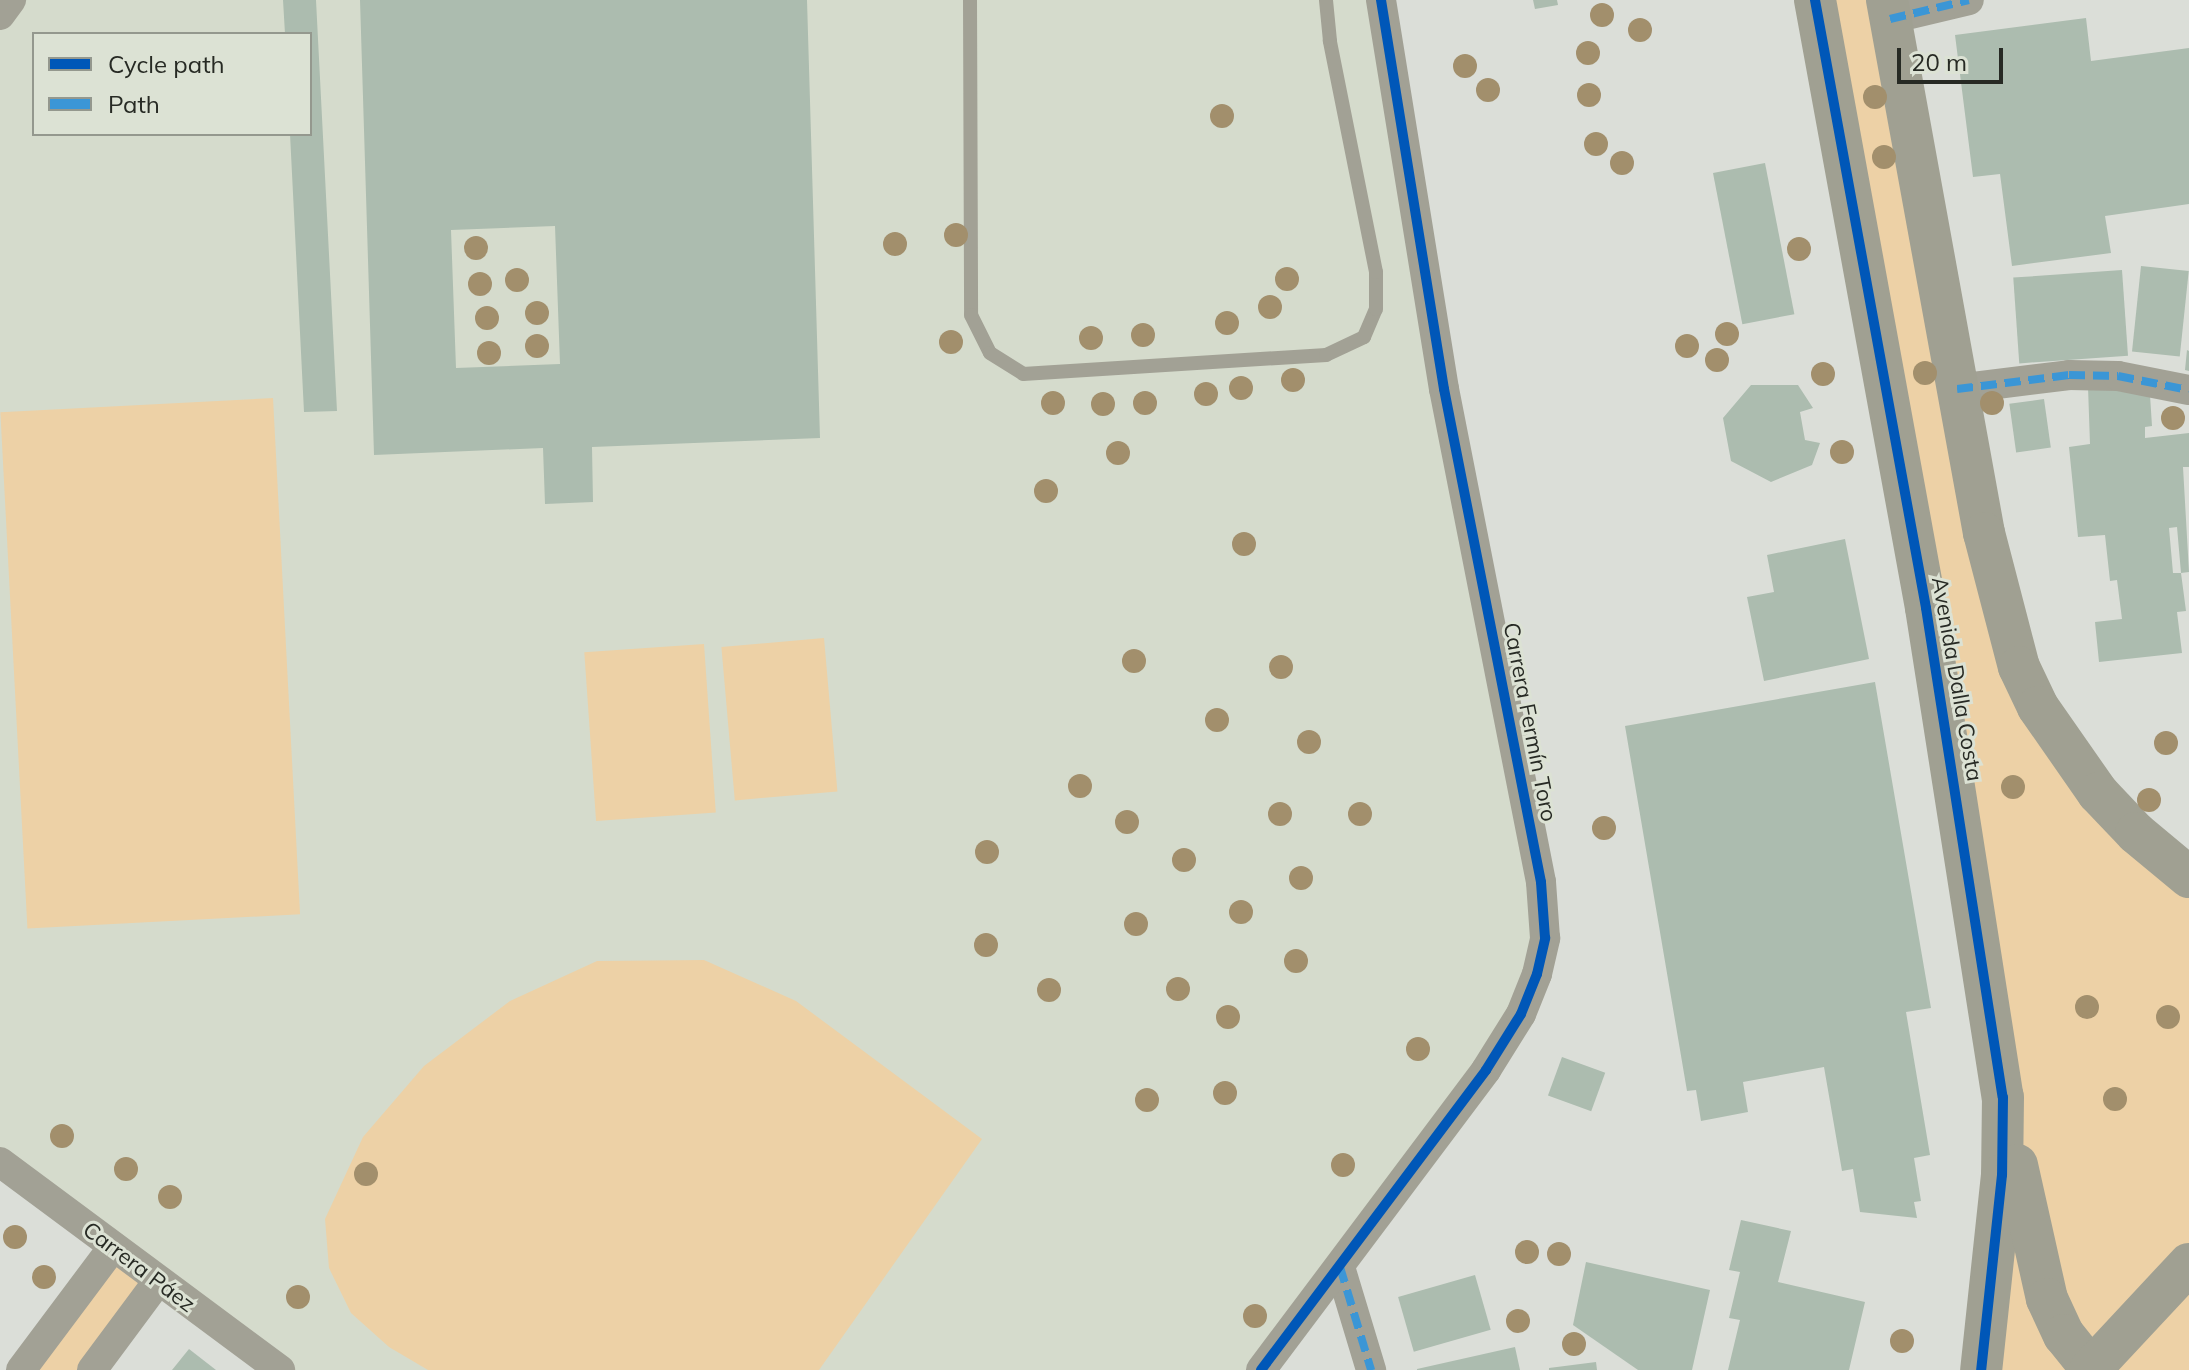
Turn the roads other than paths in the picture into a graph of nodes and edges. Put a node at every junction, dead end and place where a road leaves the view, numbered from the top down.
1 (11, 0) edge
2 (970, 0) edge
3 (1326, 0) edge
4 (1381, 0) edge
5 (1815, 0) edge
6 (1969, 0) edge
7 (1888, 9) edge
8 (0, 15) edge
9 (1957, 389) junction
10 (2189, 390) edge
11 (2189, 877) edge
12 (2003, 1097) junction
13 (0, 1162) edge
14 (113, 1247) junction
15 (2189, 1264) edge
16 (1340, 1267) junction
17 (158, 1281) junction
18 (21, 1370) edge
19 (92, 1370) edge
20 (280, 1370) edge
21 (1261, 1370) edge
22 (1371, 1370) edge
23 (1981, 1370) edge
24 (2091, 1370) edge

1 - 8 street
2 - 3 lane
4 - 16 street, Carrera Fermín Toro
5 - 12 street, Avenida Dalla Costa
6 - 7 street
7 - 9 street
9 - 10 street
9 - 11 street
12 - 23 street, Avenida Dalla Costa
12 - 24 street
13 - 14 street, Carrera Páez
14 - 17 street, Carrera Páez
14 - 18 street
15 - 24 street
16 - 21 street, Carrera Fermín Toro
16 - 22 street
17 - 19 street
17 - 20 street, Carrera Páez

